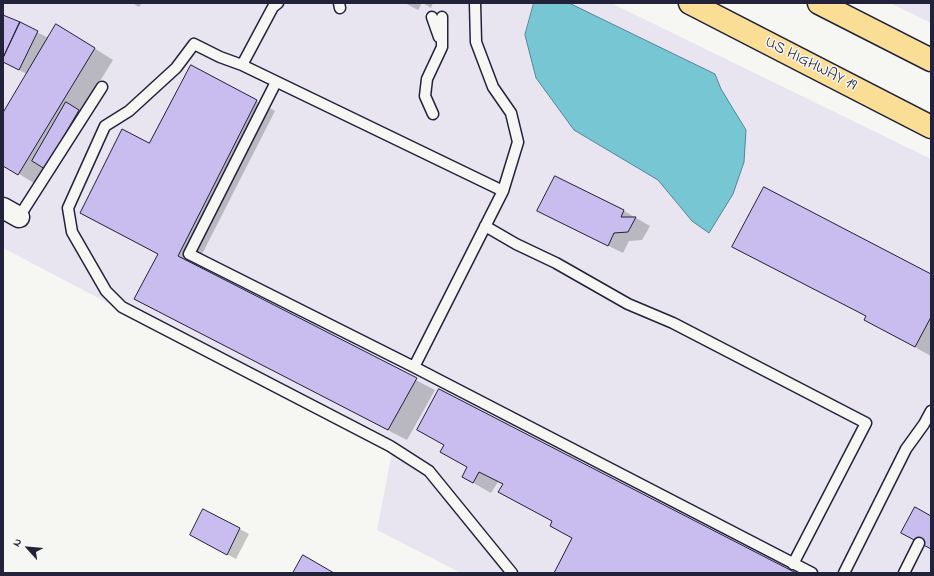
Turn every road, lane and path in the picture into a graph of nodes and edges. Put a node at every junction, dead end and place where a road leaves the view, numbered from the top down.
1 (278, 3) edge
2 (475, 3) edge
3 (690, 3) edge
4 (819, 3) edge
5 (437, 17) dead end
6 (931, 60) edge
7 (242, 65) junction
8 (276, 82) junction
9 (102, 87) dead end
10 (433, 114) dead end
11 (931, 126) edge
12 (503, 191) junction
13 (11, 212) edge
14 (485, 226) junction
15 (414, 367) junction
16 (931, 411) edge
17 (919, 542) dead end
18 (793, 564) junction
19 (512, 573) edge
20 (812, 573) edge
21 (844, 573) edge
22 (904, 573) edge

1 - 7 lane
2 - 12 lane
3 - 11 highway, US HIGHWAY 19
4 - 6 highway
5 - 10 lane
7 - 8 lane
7 - 19 lane
8 - 12 lane
8 - 15 lane
9 - 13 lane
12 - 14 lane
14 - 15 lane
14 - 18 lane
15 - 18 lane
16 - 21 lane
17 - 22 lane
18 - 20 lane

